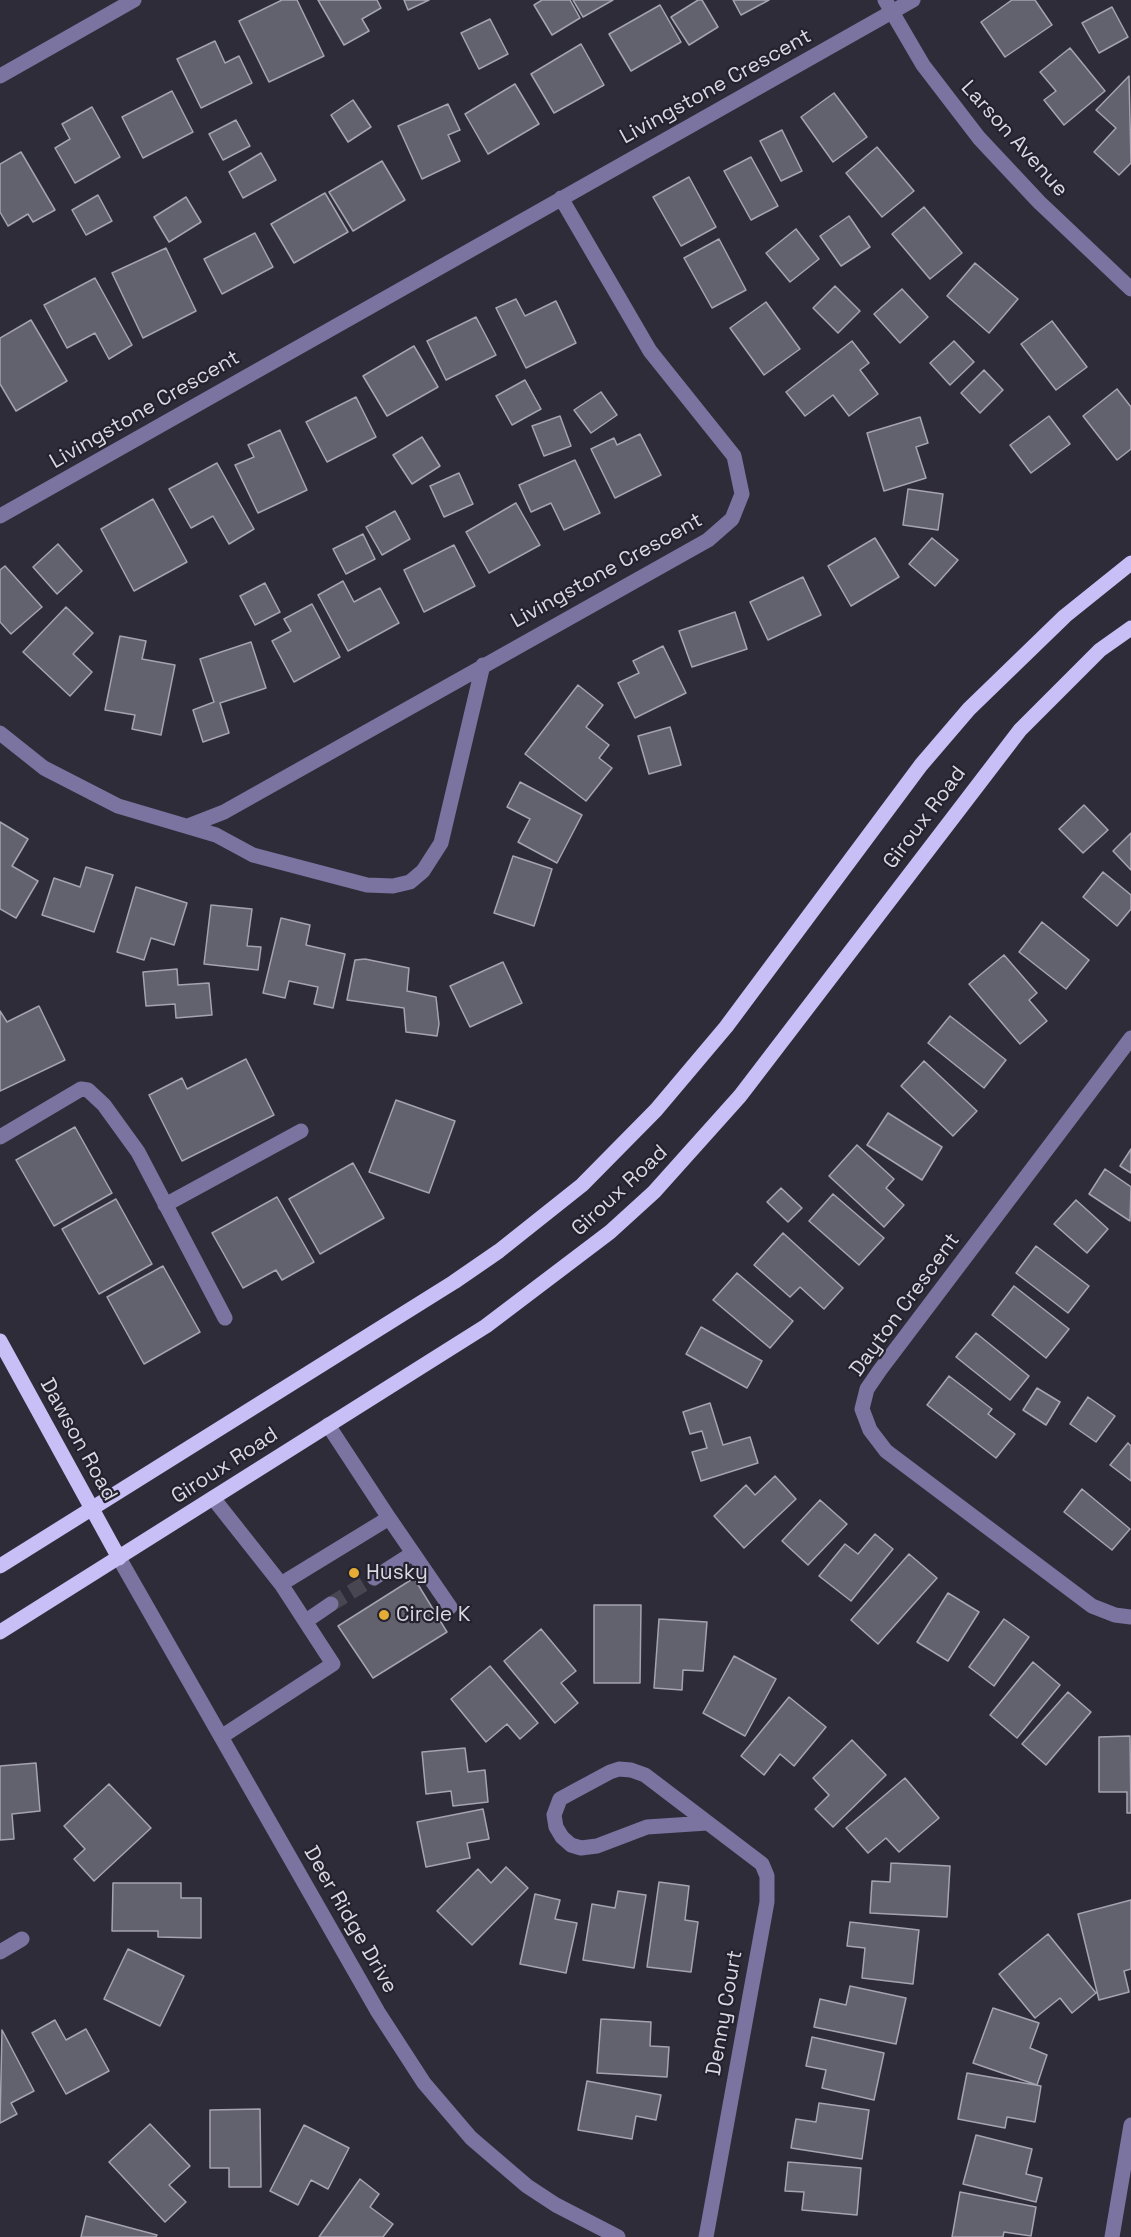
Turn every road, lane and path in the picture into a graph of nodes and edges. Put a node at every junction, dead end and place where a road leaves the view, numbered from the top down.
1 (134, 0) edge
2 (913, 0) edge
3 (889, 6) edge
4 (0, 76) edge
5 (561, 198) junction
6 (1131, 289) edge
7 (0, 516) edge
8 (1131, 563) edge
9 (1131, 628) edge
10 (483, 665) junction
11 (0, 734) edge
12 (188, 826) junction
13 (1131, 1038) edge
14 (301, 1131) dead end
15 (0, 1137) edge
16 (165, 1205) junction
17 (225, 1318) dead end
18 (0, 1341) edge
19 (328, 1425) junction
20 (213, 1498) junction
21 (91, 1509) junction
22 (389, 1518) junction
23 (413, 1553) junction
24 (119, 1558) junction
25 (0, 1566) edge
26 (374, 1578) tunnel mouth
27 (281, 1584) junction
28 (331, 1604) tunnel mouth
29 (450, 1607) dead end
30 (1131, 1617) edge
31 (306, 1621) junction
32 (0, 1632) edge
33 (221, 1737) junction
34 (707, 1823) junction
35 (22, 1939) dead end
36 (0, 1952) edge
37 (1131, 2124) edge
38 (618, 2237) edge
39 (706, 2237) edge
40 (1112, 2237) edge

1 - 4 street
2 - 3 street, Livingstone Crescent
3 - 5 street, Livingstone Crescent
3 - 6 street, Larson Avenue
5 - 7 street, Livingstone Crescent
5 - 10 street, Livingstone Crescent
8 - 21 main road, Giroux Road
9 - 19 main road, Giroux Road
10 - 12 street, Livingstone Crescent
10 - 12 street
11 - 12 street
13 - 30 street, Dayton Crescent
14 - 16 street
15 - 16 street
16 - 17 street
18 - 21 main road, Dawson Road
19 - 20 main road, Giroux Road
19 - 22 street
20 - 24 main road, Giroux Road
20 - 27 street
21 - 24 main road, Dawson Road
21 - 25 main road, Giroux Road
22 - 23 street
22 - 27 street
23 - 26 street
23 - 29 street
24 - 32 main road, Giroux Road
24 - 33 street, Deer Ridge Drive
27 - 31 street
28 - 31 street
31 - 33 street
33 - 38 street, Deer Ridge Drive
34 - 34 street, Denny Court
34 - 39 street, Denny Court
35 - 36 street
37 - 40 street

